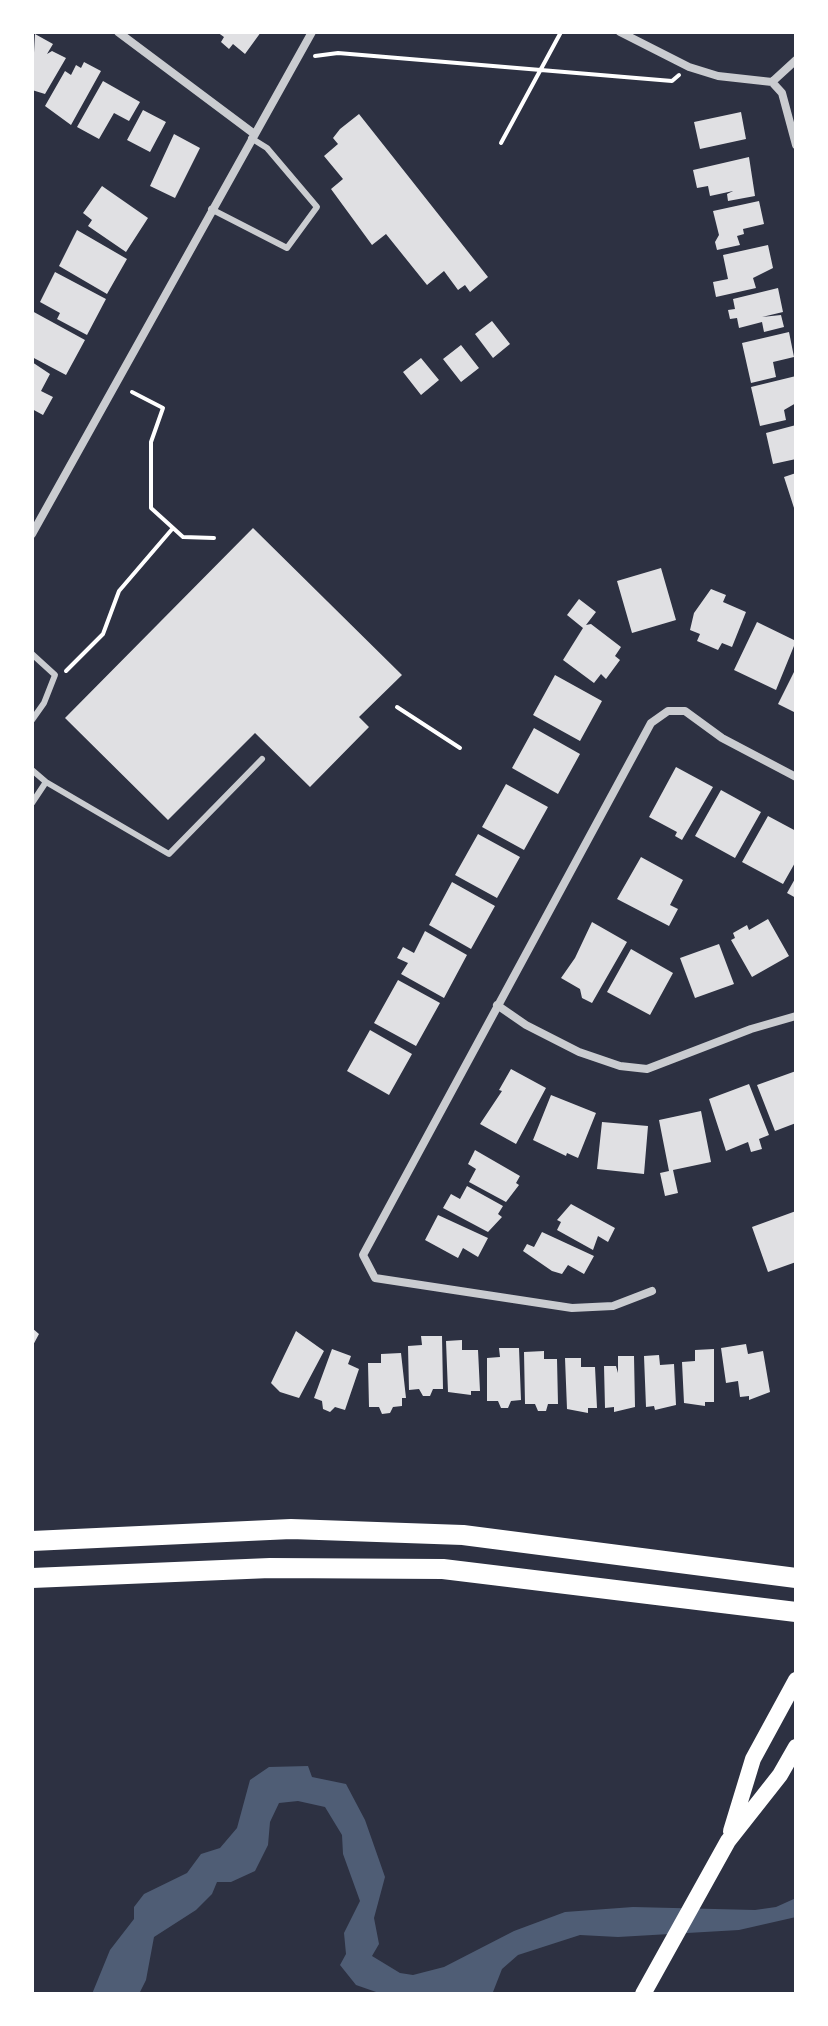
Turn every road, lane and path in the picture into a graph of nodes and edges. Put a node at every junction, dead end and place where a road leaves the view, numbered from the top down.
1 (118, 32) edge
2 (312, 32) edge
3 (561, 32) edge
4 (620, 32) edge
5 (297, 59) junction
6 (796, 60) edge
7 (689, 67) junction
8 (542, 70) junction
9 (772, 82) junction
10 (252, 135) junction
11 (501, 143) dead end
12 (796, 145) edge
13 (211, 209) junction
14 (132, 392) dead end
15 (173, 528) junction
16 (32, 534) edge
17 (214, 538) dead end
18 (32, 654) edge
19 (50, 687) junction
20 (397, 707) dead end
21 (32, 720) edge
22 (460, 748) dead end
23 (262, 759) dead end
24 (32, 770) edge
25 (796, 777) edge
26 (46, 782) junction
27 (32, 803) edge
28 (497, 1005) junction
29 (796, 1016) edge
30 (652, 1291) dead end
31 (32, 1541) edge
32 (32, 1578) edge
33 (796, 1578) edge
34 (796, 1612) edge
35 (796, 1680) edge
36 (796, 1747) edge
37 (728, 1841) junction
38 (643, 1994) edge

1 - 10 street
2 - 5 street
3 - 8 path
4 - 7 street
5 - 8 path
5 - 10 street
6 - 9 street
7 - 8 path
7 - 9 street
8 - 11 path
9 - 12 street
10 - 13 street
10 - 13 lane
13 - 16 street
14 - 15 path
15 - 17 path
15 - 19 path
18 - 19 lane
19 - 21 lane
20 - 22 path
23 - 26 lane
24 - 26 lane
25 - 28 street
26 - 27 lane
28 - 29 street
28 - 30 street
31 - 33 highway
32 - 34 highway
35 - 37 main road
36 - 37 main road
37 - 38 main road

